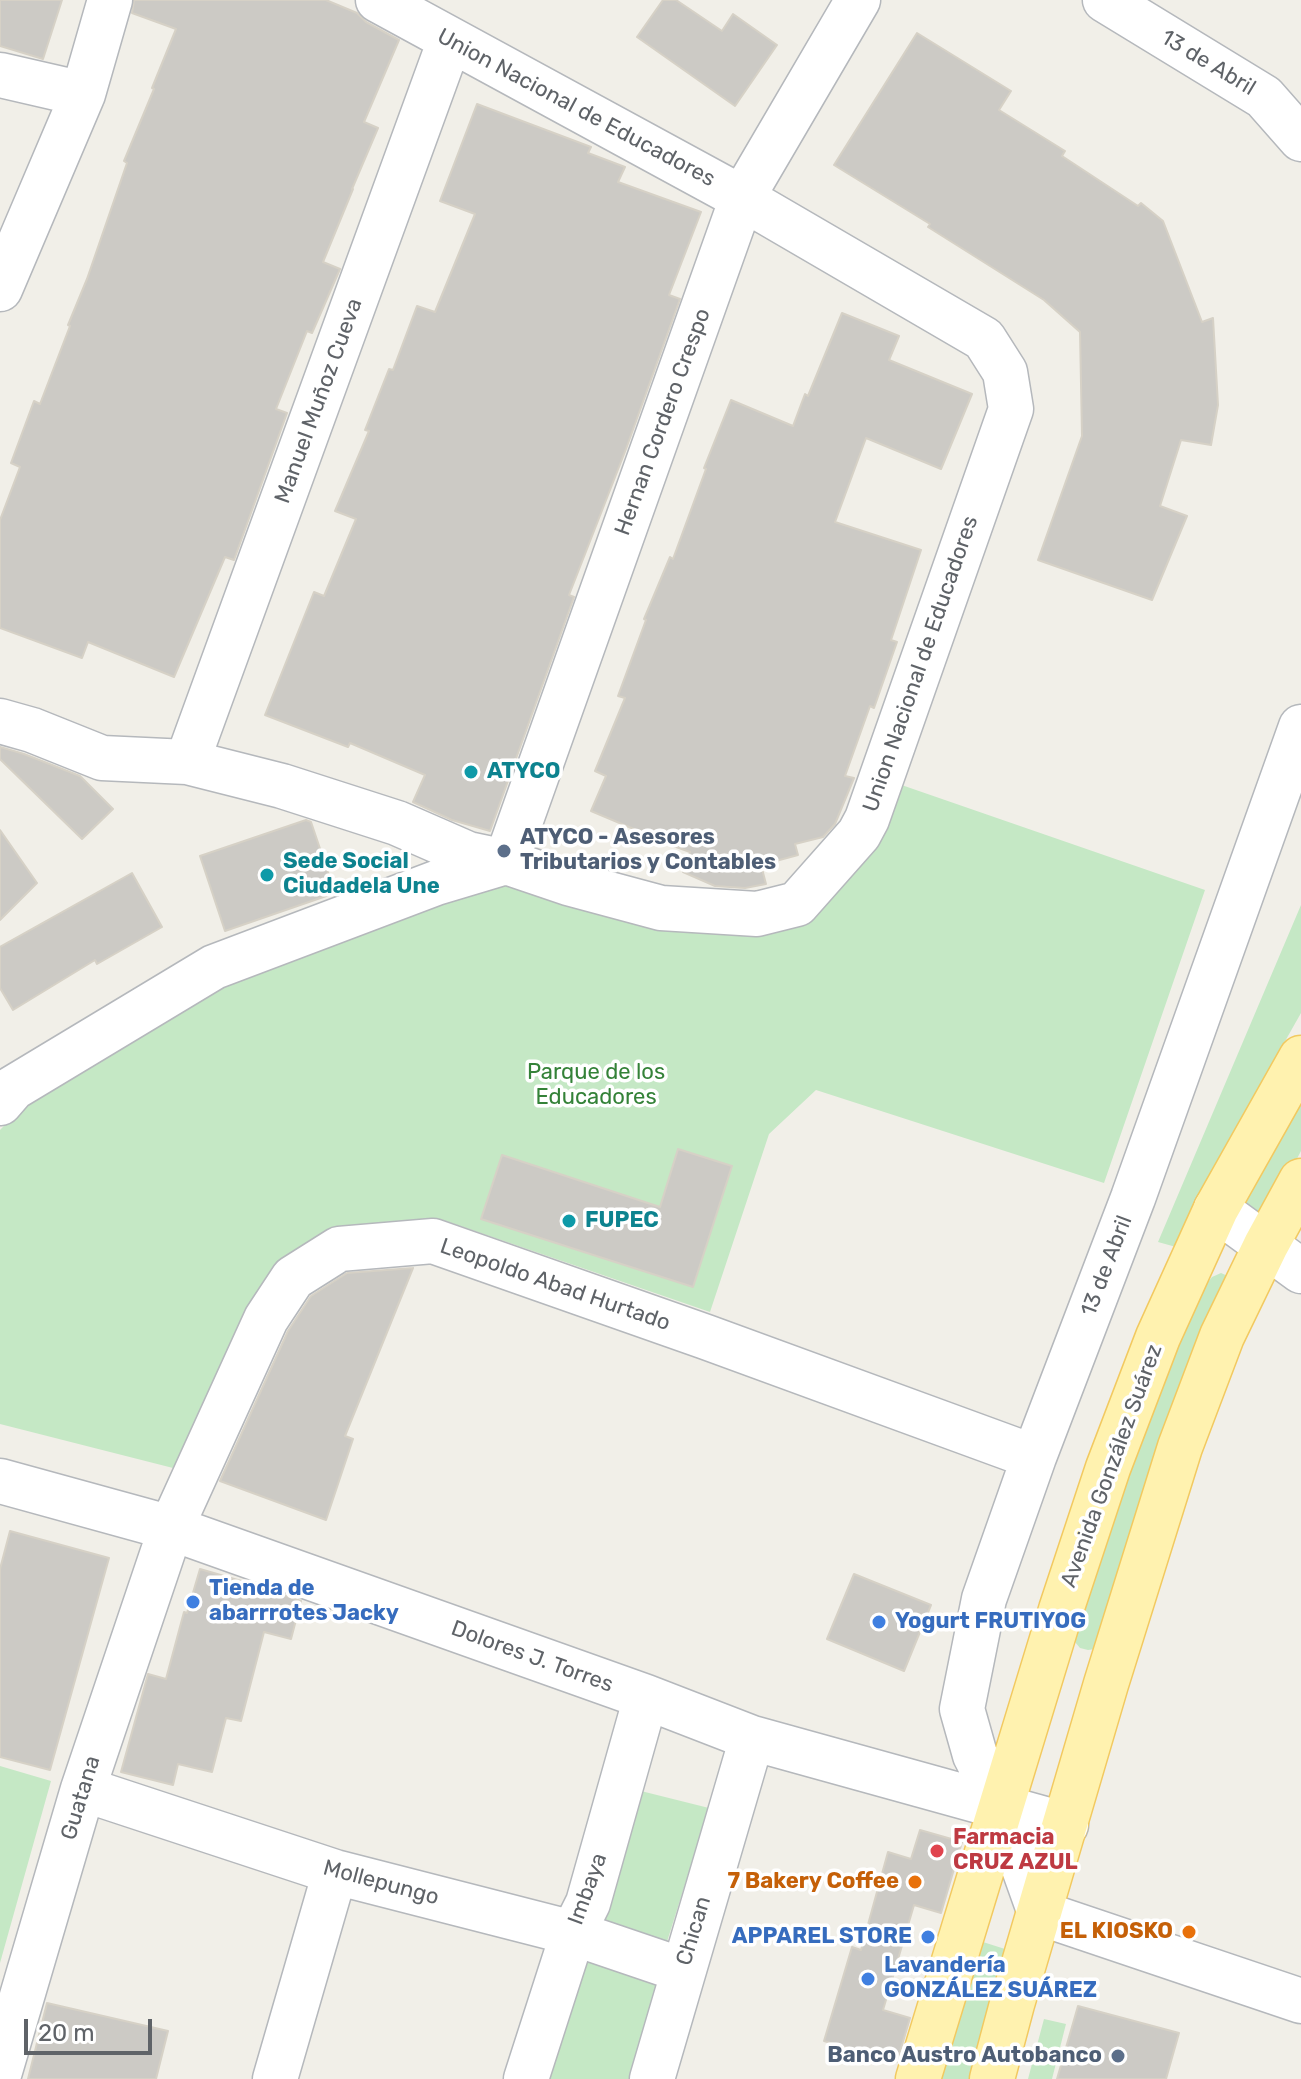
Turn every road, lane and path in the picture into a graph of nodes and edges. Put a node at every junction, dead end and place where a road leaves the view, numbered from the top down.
1 (110, 0) edge
2 (378, 0) edge
3 (858, 0) edge
4 (1105, 0) edge
5 (450, 40) junction
6 (0, 75) edge
7 (83, 94) junction
8 (1301, 139) edge
9 (742, 198) junction
10 (0, 289) edge
11 (0, 721) edge
12 (1301, 727) edge
13 (187, 762) junction
14 (506, 862) junction
15 (1301, 1058) edge
16 (4, 1088) edge
17 (1301, 1181) edge
18 (1216, 1209) junction
19 (1266, 1245) junction
20 (1301, 1271) edge
21 (1034, 1457) junction
22 (0, 1481) edge
23 (171, 1528) junction
24 (646, 1697) junction
25 (752, 1738) junction
26 (83, 1789) junction
27 (1002, 1807) junction
28 (1066, 1825) junction
29 (335, 1872) junction
30 (1040, 1913) junction
31 (573, 1933) junction
32 (682, 1970) junction
33 (1301, 2001) edge
34 (0, 2071) edge
35 (275, 2079) edge
36 (526, 2079) edge
37 (652, 2079) edge
38 (918, 2079) edge
39 (992, 2079) edge

1 - 7 street
2 - 5 street, Union Nacional de Educadores
3 - 9 street, Hernan Cordero Crespo
4 - 8 street, 13 de Abril
5 - 9 street, Union Nacional de Educadores
5 - 13 street, Manuel Muñoz Cueva
6 - 7 street
7 - 10 street
9 - 14 street, Hernan Cordero Crespo
9 - 14 street, Union Nacional de Educadores
11 - 13 street, Union Nacional de Educadores
12 - 21 street, 13 de Abril
13 - 14 street, Union Nacional de Educadores
14 - 16 street
15 - 18 main road, Avenida González Suárez
17 - 19 main road
18 - 19 street
18 - 27 main road, Avenida González Suárez
19 - 20 street
19 - 28 main road
21 - 23 street, Leopoldo Abad Hurtado
21 - 27 street, 13 de Abril
22 - 23 street, Dolores J. Torres
23 - 24 street, Dolores J. Torres
23 - 26 street, Guatana
24 - 25 street, Dolores J. Torres
24 - 31 street, Imbaya
25 - 27 street, Dolores J. Torres
25 - 32 street, Chican
26 - 29 street, Mollepungo
26 - 34 street, Guatana
27 - 28 street, Dolores J. Torres
27 - 30 street, 13 de Abril
27 - 38 main road, Avenida González Suárez
28 - 30 main road
29 - 31 street, Mollepungo
29 - 35 street
30 - 33 street
30 - 39 main road
31 - 32 street, Mollepungo
31 - 36 street, Imbaya
32 - 37 street, Chican

